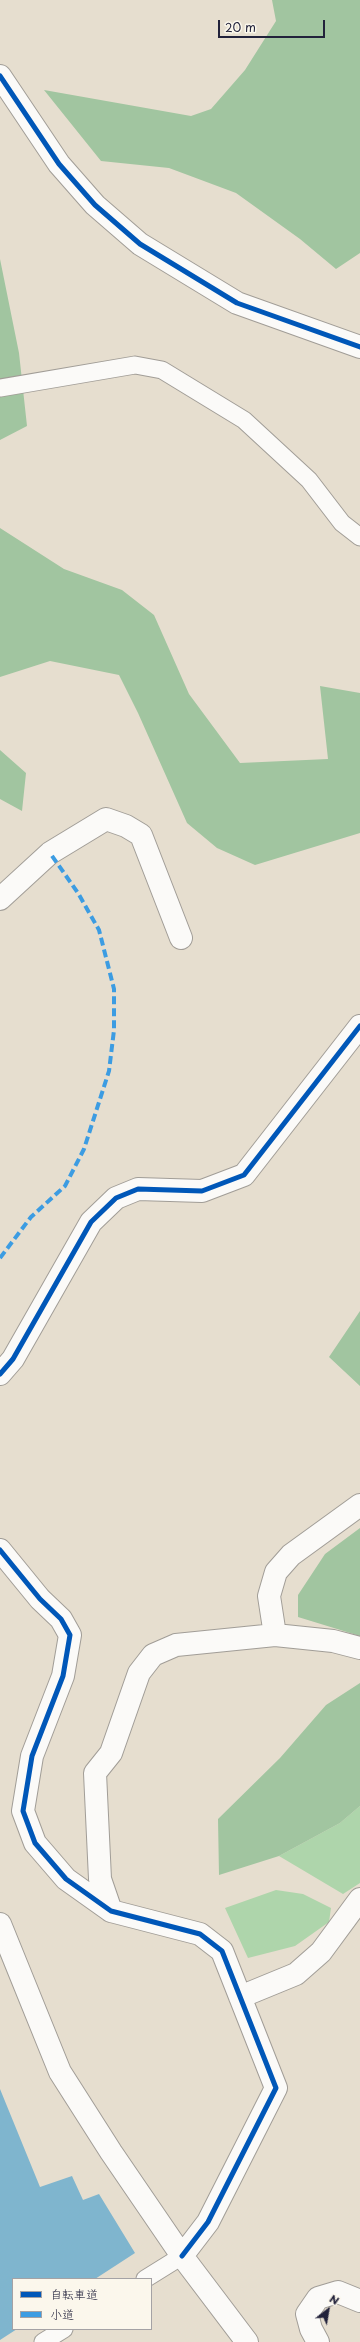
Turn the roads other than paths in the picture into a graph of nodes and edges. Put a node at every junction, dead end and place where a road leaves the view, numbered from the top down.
1 (2, 85) edge
2 (360, 347) edge
3 (0, 388) edge
4 (360, 537) edge
5 (0, 899) edge
6 (181, 938) dead end
7 (360, 1026) edge
8 (0, 1374) edge
9 (360, 1505) edge
10 (0, 1550) edge
11 (275, 1635) junction
12 (360, 1648) edge
13 (360, 1899) edge
14 (112, 1911) junction
15 (0, 1924) edge
16 (240, 1997) junction
17 (182, 2256) junction
18 (147, 2278) edge
19 (360, 2302) edge
20 (62, 2330) edge
21 (43, 2342) edge
22 (246, 2342) edge
23 (318, 2342) edge

1 - 2 street
3 - 4 lane
5 - 6 street
7 - 8 street
9 - 11 street
10 - 14 street
11 - 12 street
11 - 14 street
13 - 16 street
14 - 16 street
15 - 17 street
16 - 17 street
17 - 18 lane
17 - 22 street
19 - 23 street
20 - 21 lane

